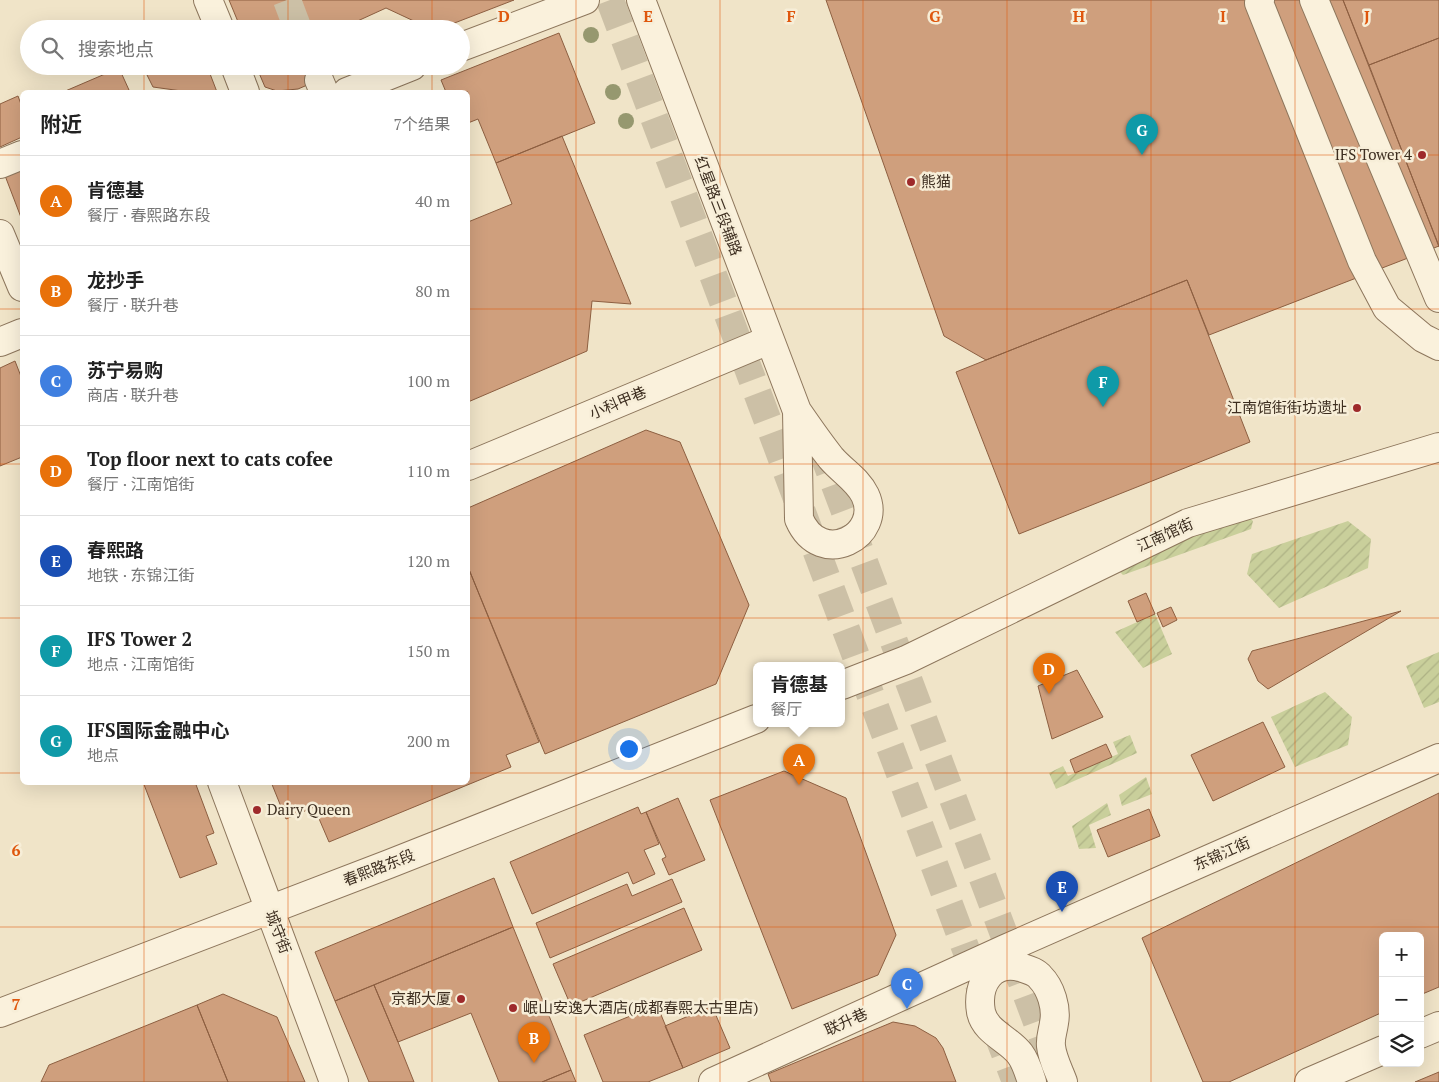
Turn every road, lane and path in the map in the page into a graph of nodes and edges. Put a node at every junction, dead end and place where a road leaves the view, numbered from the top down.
1 (208, 0) edge
2 (585, 0) edge
3 (641, 0) edge
4 (1260, 0) edge
5 (1314, 0) edge
6 (216, 20) edge
7 (470, 44) edge
8 (238, 75) edge
9 (390, 75) edge
10 (244, 90) edge
11 (352, 90) edge
12 (20, 156) edge
13 (0, 164) edge
14 (0, 234) edge
15 (20, 282) edge
16 (1439, 298) edge
17 (20, 333) edge
18 (769, 340) junction
19 (0, 342) edge
20 (1439, 346) edge
21 (797, 411) dead end
22 (1439, 447) edge
23 (470, 465) edge
24 (845, 684) edge
25 (753, 720) edge
26 (1439, 758) edge
27 (223, 785) edge
28 (269, 910) junction
29 (1006, 949) joint
30 (0, 1013) edge
31 (1439, 1026) edge
32 (1424, 1032) edge
33 (1379, 1052) edge
34 (334, 1082) edge
35 (713, 1082) edge
36 (1032, 1082) edge
37 (1063, 1082) edge
38 (1309, 1082) edge

1 - 6 street
2 - 7 street
3 - 18 street, 红星路三段辅路
4 - 20 street
5 - 16 street
8 - 10 street
9 - 11 street
12 - 13 street
14 - 15 street
17 - 19 street
18 - 21 street, 红星路三段辅路
18 - 23 street, 小科甲巷
22 - 24 street, 江南馆街
25 - 28 street, 春熙路东段
26 - 29 street, 东锦江街
27 - 28 street, 城守街
28 - 30 street, 春熙路东段
28 - 34 street, 城守街
29 - 35 street, 联升巷
31 - 32 street
33 - 38 street
36 - 37 street

